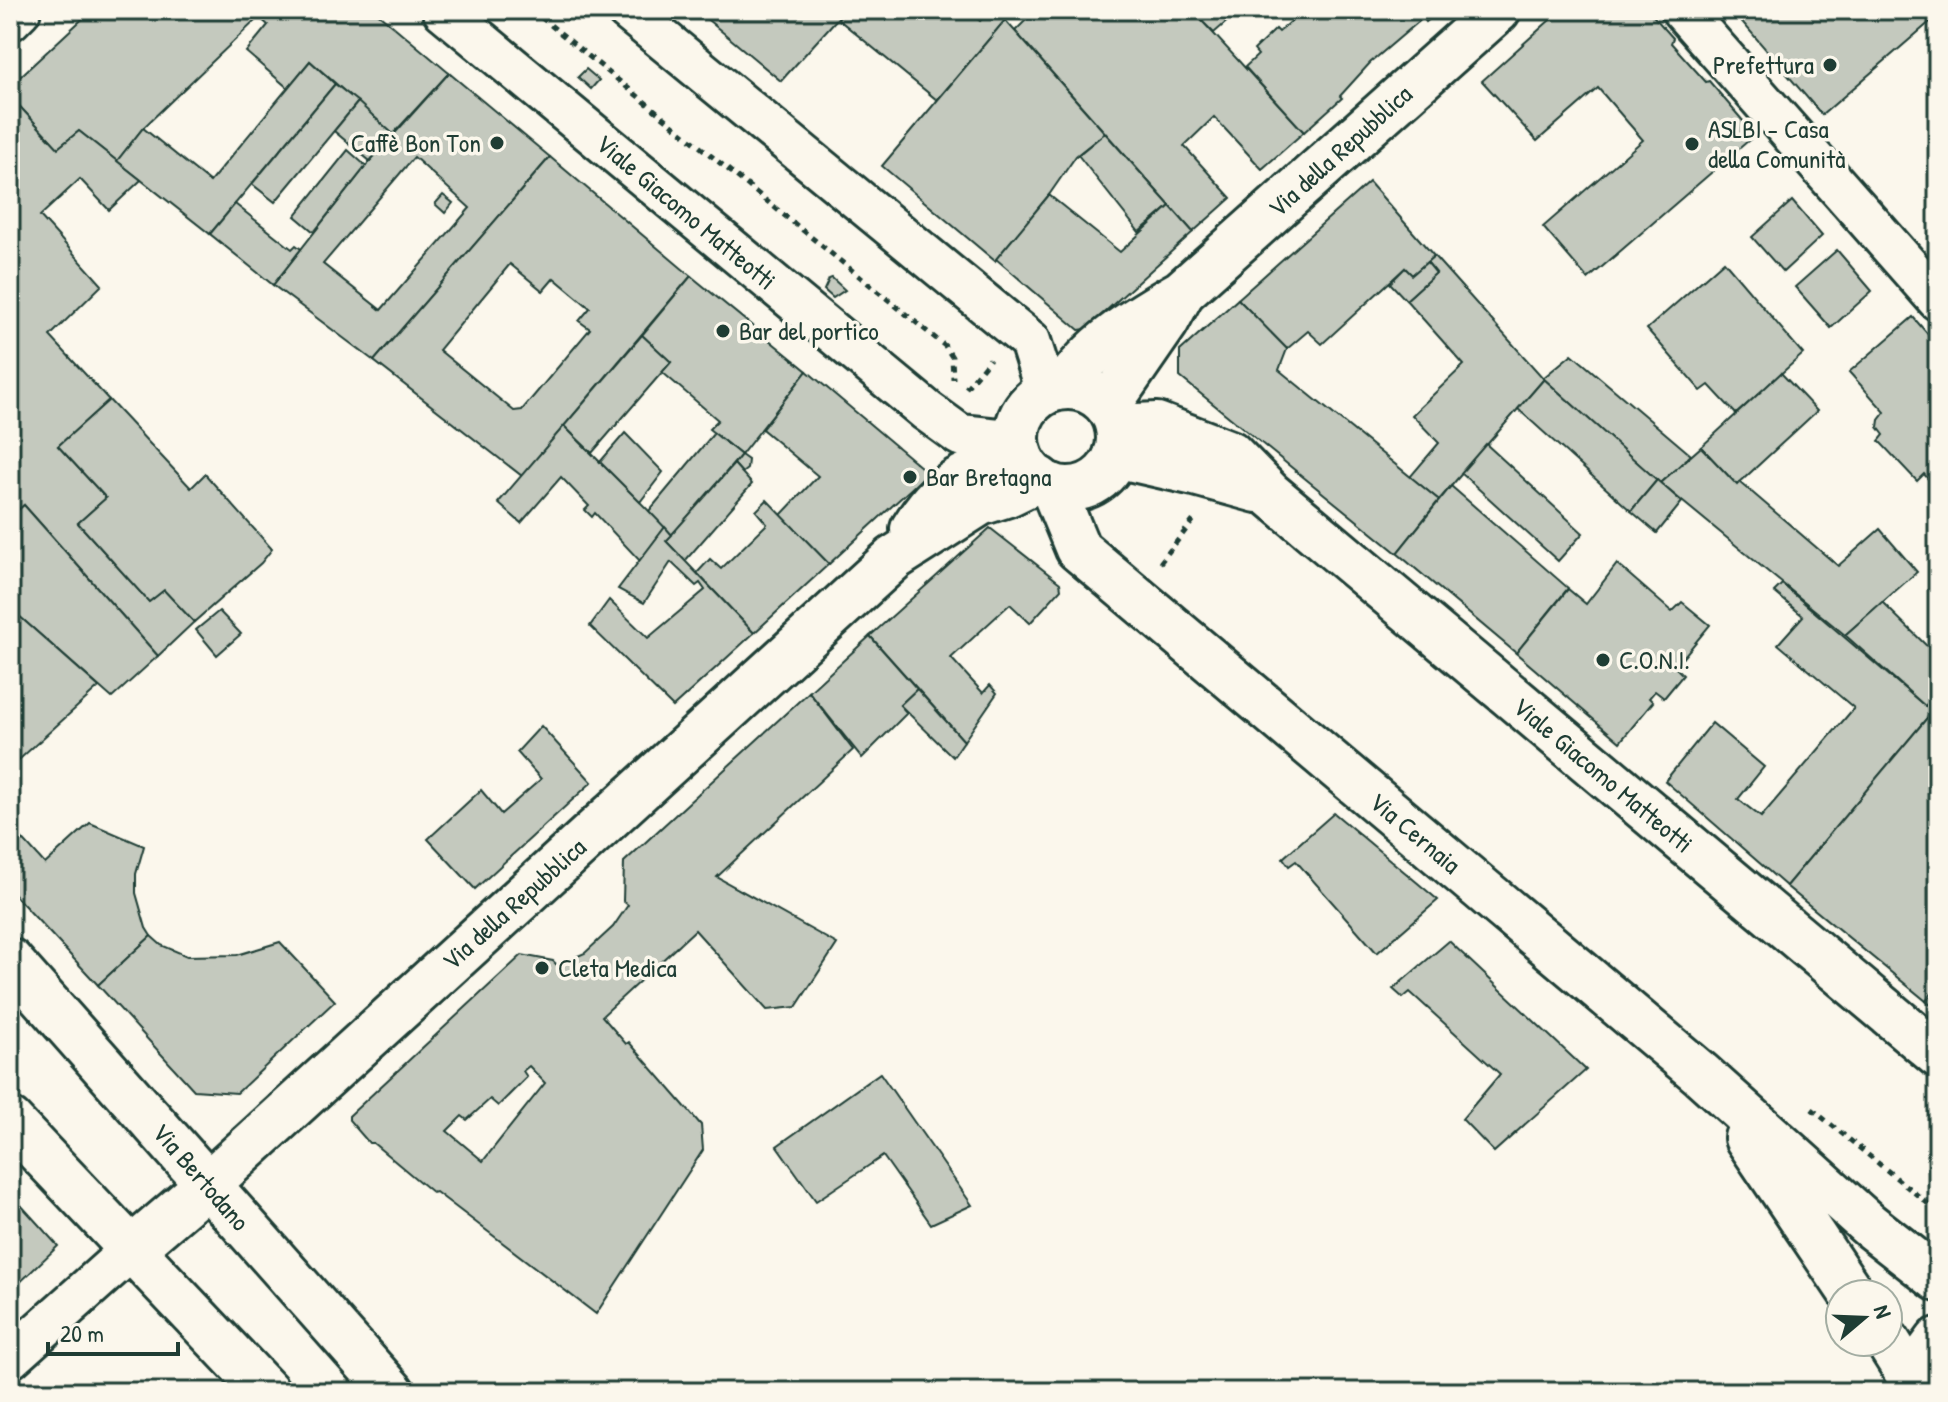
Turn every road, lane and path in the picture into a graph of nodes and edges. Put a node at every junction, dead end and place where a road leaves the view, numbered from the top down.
1 (20, 10) edge
2 (532, 10) edge
3 (627, 10) edge
4 (1498, 10) edge
5 (1682, 10) edge
6 (446, 11) edge
7 (10, 20) edge
8 (1182, 292) junction
9 (1938, 300) edge
10 (994, 353) dead end
11 (1056, 390) junction
12 (952, 392) dead end
13 (959, 396) dead end
14 (1110, 442) junction
15 (1032, 465) junction
16 (1129, 591) junction
17 (10, 961) edge
18 (1938, 1055) edge
19 (1701, 1074) junction
20 (10, 1121) edge
21 (208, 1184) junction
22 (132, 1249) junction
23 (1841, 1278) edge
24 (1938, 1279) edge
25 (1938, 1340) edge
26 (10, 1358) edge
27 (1897, 1358) edge
28 (1915, 1389) edge
29 (267, 1392) edge
30 (392, 1392) edge

1 - 7 street
2 - 12 path
3 - 11 street
4 - 8 street, Via della Repubblica
5 - 9 street
6 - 15 street, Viale Giacomo Matteotti
8 - 11 street, Via della Repubblica
8 - 14 street, Via della Repubblica
10 - 13 path
11 - 14 street
11 - 15 street
14 - 15 street
14 - 16 street, Via Cernaia
14 - 18 street, Viale Giacomo Matteotti
15 - 16 street, Via Cernaia
15 - 21 street, Via della Repubblica
16 - 19 street, Via Cernaia
17 - 21 street, Via Bertodano
19 - 23 street, Via Cernaia
19 - 24 street, Via Cernaia
20 - 22 street
21 - 22 street, Via della Repubblica
21 - 30 street, Via Bertodano
22 - 26 street
22 - 29 street
25 - 28 street
27 - 28 street

